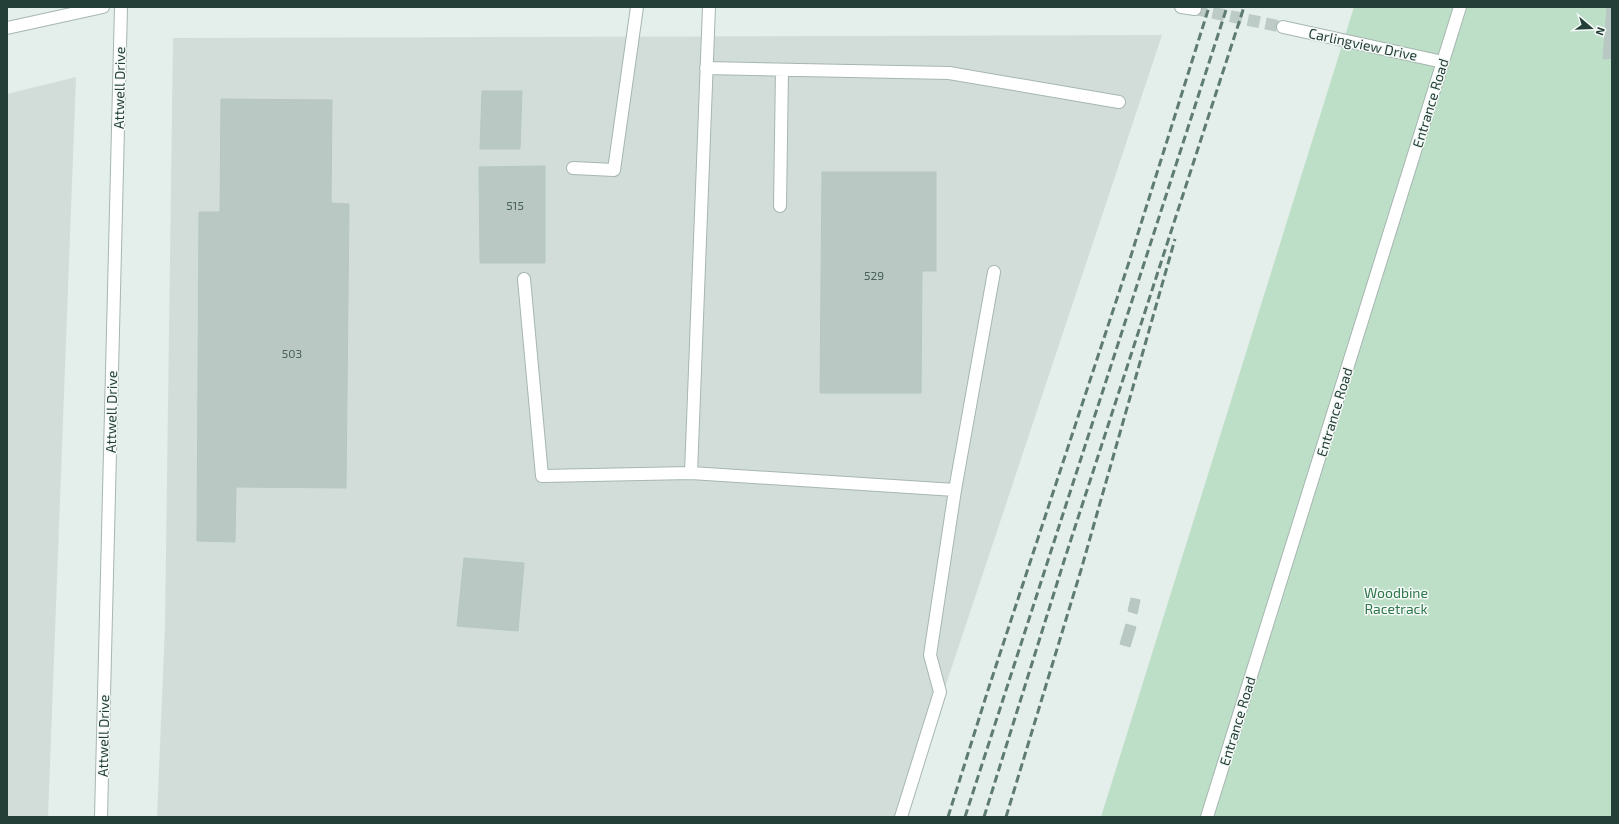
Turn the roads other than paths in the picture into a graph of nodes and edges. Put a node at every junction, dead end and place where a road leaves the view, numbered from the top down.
1 (103, 7) edge
2 (121, 7) edge
3 (636, 7) edge
4 (709, 7) edge
5 (1181, 7) edge
6 (1460, 7) edge
7 (1195, 9) dead end
8 (1283, 27) tunnel mouth
9 (7, 28) edge
10 (1443, 62) junction
11 (706, 68) junction
12 (782, 70) junction
13 (1119, 102) dead end
14 (573, 168) dead end
15 (780, 206) dead end
16 (994, 272) dead end
17 (524, 279) dead end
18 (691, 473) junction
19 (954, 490) junction
20 (101, 817) edge
21 (901, 817) edge
22 (1207, 817) edge

1 - 9 street
2 - 20 street, Attwell Drive
3 - 14 street
4 - 11 street
5 - 7 street
6 - 10 street, Entrance Road
8 - 10 street, Carlingview Drive
10 - 22 street, Entrance Road
11 - 12 street
11 - 18 street
12 - 13 street
12 - 15 street
16 - 19 street
17 - 18 street
18 - 19 street
19 - 21 street

